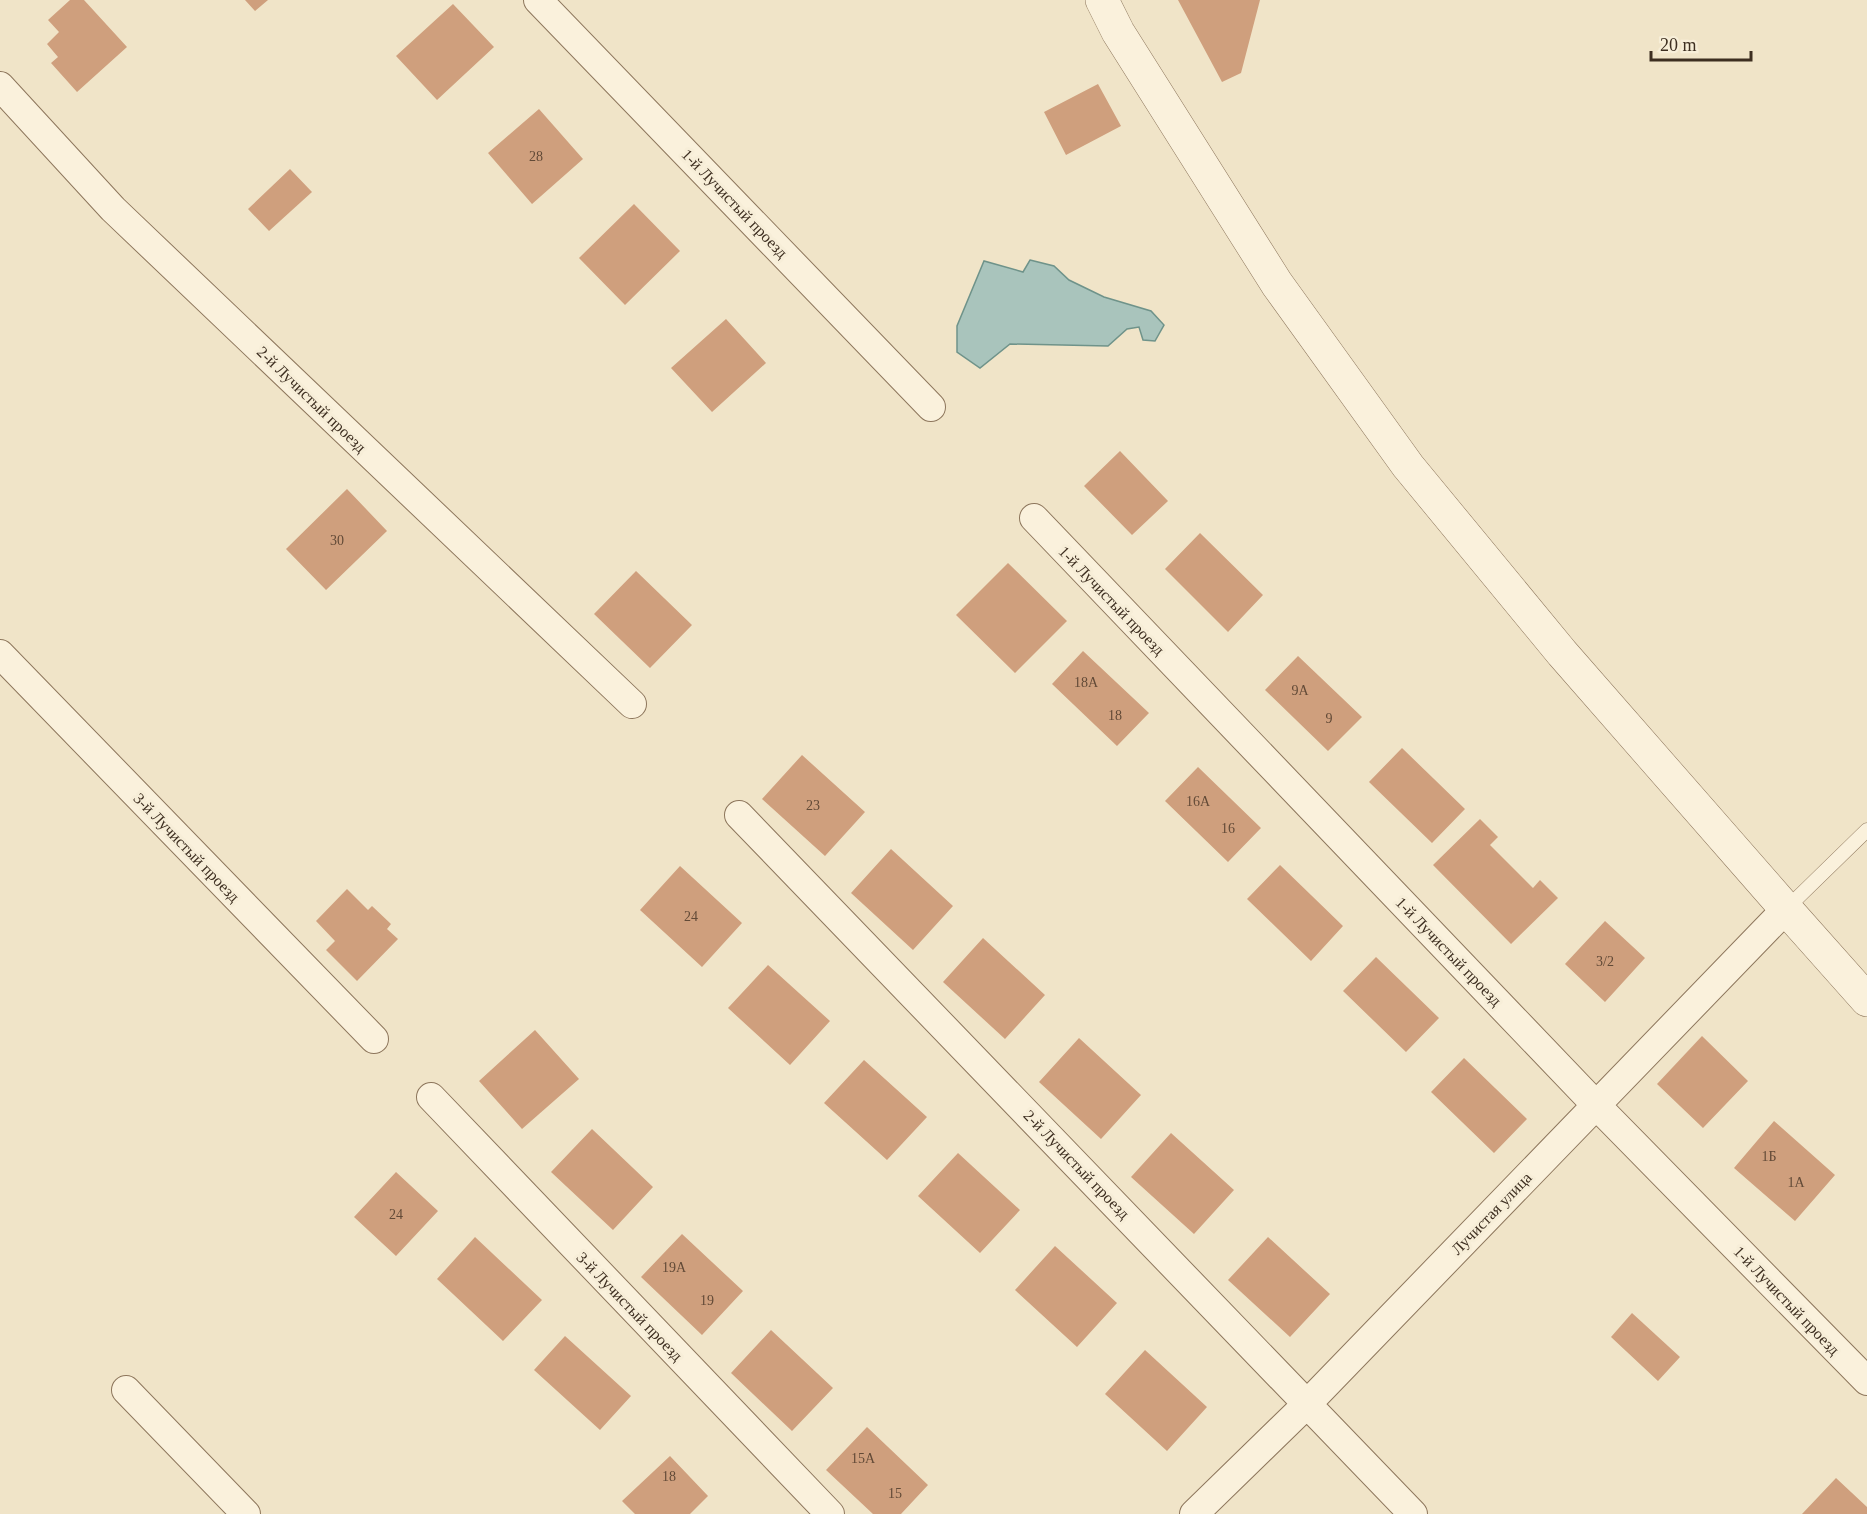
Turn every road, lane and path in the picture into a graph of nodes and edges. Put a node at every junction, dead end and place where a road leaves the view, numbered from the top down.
1 (538, 0) edge
2 (1102, 0) edge
3 (0, 86) edge
4 (931, 406) dead end
5 (1034, 518) dead end
6 (0, 654) edge
7 (632, 704) dead end
8 (739, 815) dead end
9 (1867, 830) edge
10 (1785, 909) junction
11 (1867, 1000) edge
12 (374, 1039) dead end
13 (431, 1097) dead end
14 (1595, 1104) junction
15 (1867, 1381) edge
16 (126, 1390) dead end
17 (1308, 1403) junction
18 (246, 1514) edge
19 (830, 1514) edge
20 (1194, 1514) edge
21 (1413, 1514) edge

1 - 4 street, 1-й Лучистый проезд
2 - 10 street
3 - 7 street, 2-й Лучистый проезд
5 - 14 street, 1-й Лучистый проезд
6 - 12 street, 3-й Лучистый проезд
8 - 17 street, 2-й Лучистый проезд
9 - 10 lane
10 - 11 street
10 - 14 street, Лучистая улица
13 - 19 street, 3-й Лучистый проезд
14 - 15 street, 1-й Лучистый проезд
14 - 17 street, Лучистая улица
16 - 18 street
17 - 20 street, Лучистая улица
17 - 21 street, 2-й Лучистый проезд

